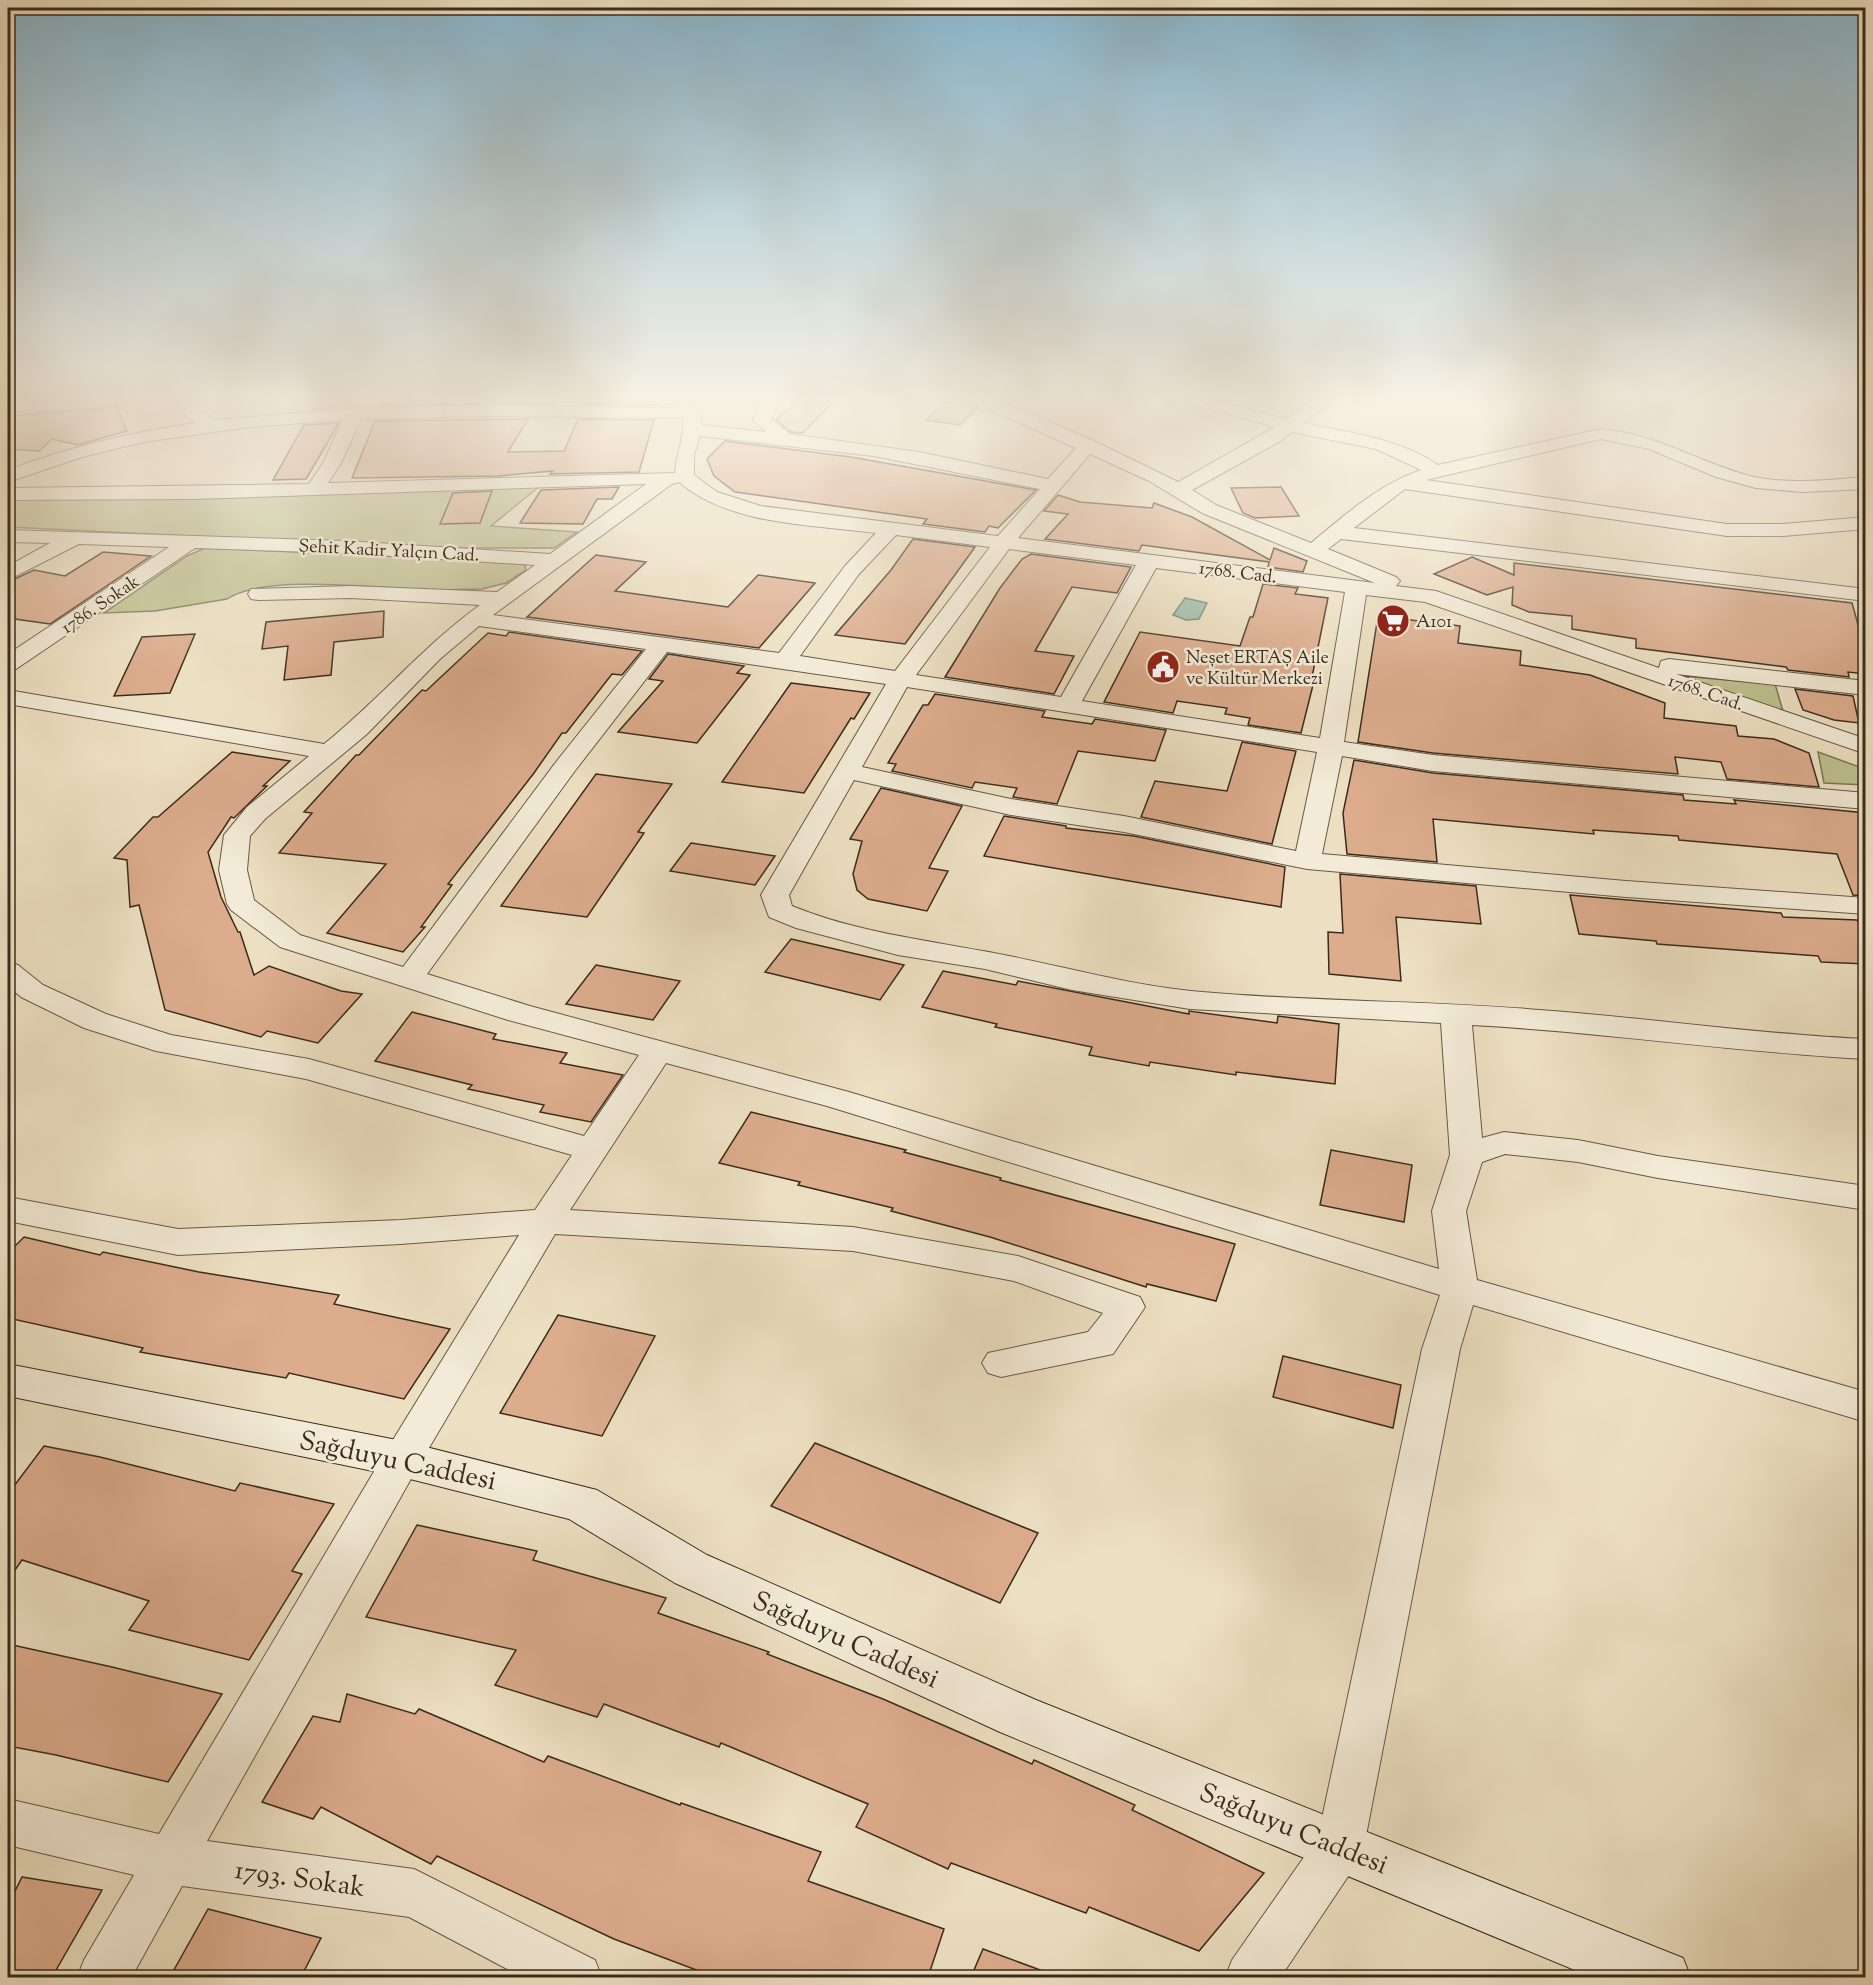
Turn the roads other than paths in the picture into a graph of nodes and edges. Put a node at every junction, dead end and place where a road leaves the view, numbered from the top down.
1 (360, 488) edge
2 (661, 488) edge
3 (692, 488) edge
4 (1052, 488) edge
5 (1174, 488) edge
6 (1182, 488) edge
7 (1395, 488) edge
8 (1433, 488) edge
9 (315, 489) joint
10 (1178, 490) junction
11 (8, 494) edge
12 (1866, 524) edge
13 (891, 529) junction
14 (1337, 532) junction
15 (8, 536) edge
16 (76, 539) junction
17 (191, 542) junction
18 (1003, 543) junction
19 (1314, 551) junction
20 (554, 560) junction
21 (1149, 561) junction
22 (8, 574) edge
23 (1356, 587) junction
24 (259, 594) dead end
25 (1866, 595) edge
26 (1428, 596) junction
27 (500, 599) junction
28 (474, 619) junction
29 (662, 644) junction
30 (12, 659) edge
31 (1615, 660) junction
32 (784, 662) junction
33 (900, 680) junction
34 (1866, 688) edge
35 (8, 697) edge
36 (1067, 707) junction
37 (1331, 747) junction
38 (1866, 747) edge
39 (327, 752) junction
40 (846, 771) junction
41 (1866, 801) edge
42 (1307, 861) junction
43 (1866, 906) edge
44 (8, 971) edge
45 (410, 976) junction
46 (1456, 1014) junction
47 (660, 1049) junction
48 (1866, 1049) edge
49 (594, 1150) junction
50 (1467, 1155) junction
51 (1866, 1198) edge
52 (8, 1209) edge
53 (545, 1221) junction
54 (1460, 1288) junction
55 (1001, 1363) dead end
56 (8, 1380) edge
57 (1866, 1407) edge
58 (402, 1458) junction
59 (8, 1822) edge
60 (1340, 1846) junction
61 (169, 1860) junction
62 (102, 1977) edge
63 (577, 1977) edge
64 (1250, 1977) edge
65 (1663, 1977) edge

1 - 9 street
2 - 20 street
3 - 13 street, 1768. Cad.
4 - 18 street
5 - 10 street
6 - 10 street
7 - 14 street
8 - 12 street
9 - 11 street
10 - 19 street
13 - 18 street, 1768. Cad.
13 - 32 street
14 - 19 street
14 - 25 street
15 - 16 street, Şehit Kadir Yalçın Cad.
16 - 17 street, Şehit Kadir Yalçın Cad.
16 - 22 street
17 - 20 street, Şehit Kadir Yalçın Cad.
17 - 30 street, 1786. Sokak
18 - 21 street, 1768. Cad.
18 - 33 street
19 - 26 street
20 - 27 street
21 - 23 street, 1768. Cad.
21 - 36 street
23 - 26 street, 1768. Cad.
23 - 37 street
24 - 27 street
26 - 31 street, 1768. Cad.
27 - 28 street
28 - 29 street
28 - 39 street
29 - 32 street
29 - 45 street
31 - 34 street
31 - 38 street, 1768. Cad.
32 - 33 street
33 - 36 street
33 - 40 street
35 - 39 street
36 - 37 street
37 - 41 street
37 - 42 street
39 - 45 street
40 - 42 street
40 - 46 street
42 - 43 street
44 - 49 street
45 - 47 street
46 - 48 street
46 - 50 street
47 - 49 street
47 - 54 street
49 - 53 street
50 - 51 street
50 - 54 street
52 - 53 street
53 - 55 street
53 - 58 street
54 - 57 street
54 - 60 street
56 - 58 street, Sağduyu Caddesi
58 - 60 street, Sağduyu Caddesi
58 - 61 street
59 - 61 street, 1793. Sokak
60 - 64 street
60 - 65 street, Sağduyu Caddesi
61 - 62 street
61 - 63 street, 1793. Sokak

